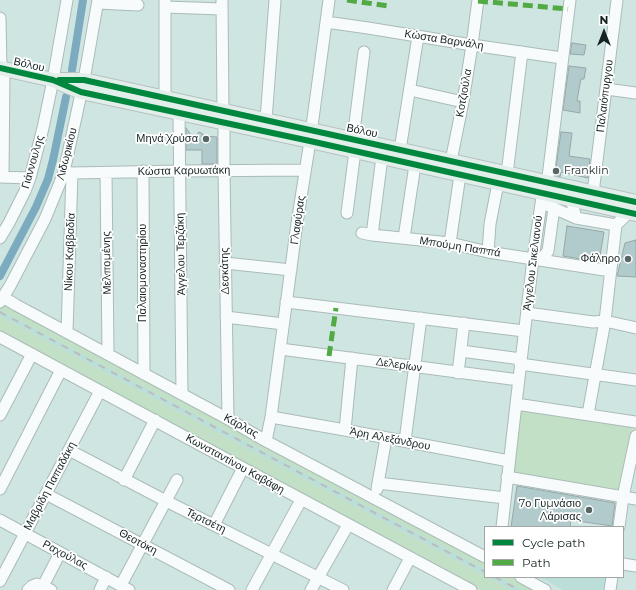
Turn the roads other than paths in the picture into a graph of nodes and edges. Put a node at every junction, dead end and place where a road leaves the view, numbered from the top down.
1 (67, 0) edge
2 (275, 0) edge
3 (329, 0) edge
4 (478, 0) edge
5 (570, 0) edge
6 (617, 0) edge
7 (98, 1) edge
8 (165, 4) edge
9 (138, 5) dead end
10 (222, 5) edge
11 (0, 18) edge
12 (326, 22) junction
13 (418, 36) junction
14 (472, 45) junction
15 (364, 52) dead end
16 (522, 52) junction
17 (562, 58) junction
18 (2, 69) edge
19 (54, 74) junction
20 (82, 86) junction
21 (606, 89) junction
22 (410, 90) junction
23 (636, 93) edge
24 (165, 98) junction
25 (463, 102) junction
26 (178, 113) junction
27 (223, 117) junction
28 (266, 120) junction
29 (310, 136) junction
30 (354, 145) junction
31 (400, 150) junction
32 (382, 158) junction
33 (451, 161) junction
34 (415, 165) junction
35 (224, 170) junction
36 (305, 170) junction
37 (143, 171) junction
38 (179, 171) junction
39 (68, 172) junction
40 (106, 173) junction
41 (460, 175) junction
42 (1, 177) edge
43 (30, 178) junction
44 (502, 178) junction
45 (593, 192) junction
46 (543, 193) junction
47 (571, 199) junction
48 (554, 208) junction
49 (634, 209) edge
50 (347, 213) dead end
51 (576, 218) junction
52 (616, 224) junction
53 (0, 238) edge
54 (404, 238) junction
55 (450, 243) junction
56 (488, 252) junction
57 (537, 259) junction
58 (225, 263) junction
59 (290, 270) junction
60 (611, 271) junction
61 (2, 299) edge
62 (286, 302) junction
63 (527, 313) junction
64 (226, 317) junction
65 (421, 318) junction
66 (605, 321) junction
67 (283, 324) junction
68 (464, 324) junction
69 (636, 328) edge
70 (524, 331) junction
71 (67, 332) junction
72 (0, 337) edge
73 (280, 349) junction
74 (461, 351) junction
75 (32, 354) junction
76 (108, 354) junction
77 (352, 358) junction
78 (521, 361) junction
79 (415, 367) junction
80 (61, 370) junction
81 (458, 372) junction
82 (144, 374) junction
83 (595, 374) junction
84 (518, 380) junction
85 (636, 380) edge
86 (100, 391) junction
87 (182, 394) junction
88 (516, 404) junction
89 (588, 414) junction
90 (0, 415) edge
91 (270, 417) junction
92 (228, 419) junction
93 (155, 420) junction
94 (636, 422) edge
95 (345, 430) junction
96 (636, 436) edge
97 (386, 438) junction
98 (266, 441) junction
99 (405, 441) junction
100 (69, 450) junction
101 (509, 461) junction
102 (242, 468) junction
103 (507, 477) junction
104 (124, 480) junction
105 (177, 480) dead end
106 (378, 483) junction
107 (0, 489) edge
108 (46, 494) junction
109 (622, 497) junction
110 (374, 498) junction
111 (505, 498) junction
112 (636, 499) edge
113 (301, 500) junction
114 (166, 501) junction
115 (0, 520) edge
116 (214, 525) junction
117 (348, 525) junction
118 (502, 526) edge
119 (618, 526) edge
120 (25, 534) junction
121 (143, 545) junction
122 (60, 553) junction
123 (272, 554) junction
124 (484, 557) edge
125 (410, 558) junction
126 (624, 564) edge
127 (636, 566) edge
128 (106, 577) junction
129 (319, 578) junction
130 (523, 578) edge
131 (612, 578) edge
132 (0, 581) edge
133 (47, 588) edge
134 (125, 588) edge
135 (28, 590) edge
136 (100, 590) edge
137 (229, 590) edge
138 (252, 590) edge
139 (311, 590) edge
140 (343, 590) edge
141 (393, 590) edge
142 (471, 590) edge
143 (545, 590) edge
144 (610, 590) edge

1 - 19 street, Γιάννουλης
2 - 28 street
3 - 12 street, Γλαφύρας
4 - 14 street, Κοτζιούλα
5 - 17 street, Άγγελου Σικελιανού
6 - 21 street, Παλαιόπυργου
7 - 9 street
7 - 20 street, Λιδωρικίου
8 - 10 street
8 - 24 street
10 - 27 street, Δεσκάτης
11 - 18 street
12 - 13 street, Κώστα Βαρνάλη
12 - 29 street, Γλαφύρας
13 - 14 street, Κώστα Βαρνάλη
13 - 22 street
14 - 16 street, Κώστα Βαρνάλη
14 - 25 street, Κοτζιούλα
15 - 30 street
16 - 17 street, Κώστα Βαρνάλη
16 - 44 street
17 - 46 street, Άγγελου Σικελιανού
18 - 19 main road, Βόλου
18 - 42 street
19 - 20 main road, Βόλου
19 - 43 street, Γιάννουλης
20 - 24 main road, Βόλου
20 - 26 main road, Βόλου
20 - 39 street, Λιδωρικίου
21 - 23 street
21 - 45 street, Παλαιόπυργου
22 - 25 street
22 - 31 street
24 - 27 main road, Βόλου
25 - 33 street, Κοτζιούλα
26 - 27 main road, Βόλου
26 - 38 street, Άγγελου Τερζάκη
27 - 28 main road, Βόλου
27 - 29 main road, Βόλου
27 - 35 street, Δεσκάτης
28 - 29 main road, Βόλου
29 - 30 main road, Βόλου
29 - 36 street, Γλαφύρας
30 - 31 main road, Βόλου
30 - 32 main road, Βόλου
30 - 50 street
31 - 33 main road, Βόλου
32 - 34 main road, Βόλου
32 - 54 street, Μπούμη Παππά
33 - 44 main road, Βόλου
34 - 41 main road, Βόλου
34 - 54 street
35 - 36 street, Κώστα Καρυωτάκη
35 - 38 street, Κώστα Καρυωτάκη
35 - 58 street, Δεσκάτης
36 - 59 street, Γλαφύρας
37 - 38 street, Κώστα Καρυωτάκη
37 - 40 street, Κώστα Καρυωτάκη
37 - 82 street, Παλαιομοναστηρίου
38 - 87 street, Άγγελου Τερζάκη
39 - 40 street, Κώστα Καρυωτάκη
39 - 61 street, Λιδωρικίου
39 - 71 street, Νίκου Καββαδία
40 - 76 street, Μελπομένης
41 - 44 main road, Βόλου
41 - 55 street
42 - 43 street
43 - 53 street, Γιάννουλης
44 - 46 main road, Βόλου
44 - 56 street
45 - 46 main road, Βόλου
45 - 49 main road, Βόλου
46 - 47 main road, Βόλου
46 - 48 street
46 - 57 street, Άγγελου Σικελιανού
47 - 49 main road, Βόλου
47 - 51 street
48 - 51 street
48 - 57 street
49 - 52 street
51 - 52 street
52 - 60 street
54 - 55 street, Μπούμη Παππά
55 - 56 street, Μπούμη Παππά
56 - 57 street, Μπούμη Παππά
57 - 60 street, Μπούμη Παππά
57 - 63 street, Άγγελου Σικελιανού
58 - 59 street
58 - 64 street, Δεσκάτης
59 - 62 street, Γλαφύρας
60 - 66 street
61 - 71 street, Κάρλας
62 - 65 street
62 - 67 street, Γλαφύρας
63 - 66 street
63 - 70 street, Άγγελου Σικελιανού
64 - 67 street
64 - 92 street, Δεσκάτης
65 - 68 street
65 - 79 street
66 - 69 street
66 - 83 street
67 - 73 street, Γλαφύρας
68 - 70 street
68 - 74 street
70 - 78 street, Άγγελου Σικελιανού
71 - 76 street, Κάρλας
72 - 75 street, Κωνσταντίνου Καβάφη
73 - 77 street, Δελερίων
73 - 91 street, Γλαφύρας
74 - 78 street
74 - 81 street
75 - 80 street, Κωνσταντίνου Καβάφη
75 - 90 street
76 - 82 street, Κάρλας
77 - 79 street, Δελερίων
77 - 95 street
78 - 83 street
78 - 84 street, Άγγελου Σικελιανού
79 - 81 street, Δελερίων
79 - 99 street
80 - 86 street, Κωνσταντίνου Καβάφη
80 - 107 street
81 - 84 street, Δελερίων
82 - 87 street, Κάρλας
83 - 85 street
83 - 89 street
84 - 88 street, Άγγελου Σικελιανού
86 - 93 street, Κωνσταντίνου Καβάφη
86 - 100 street, Μαβρίδη Παπαδάκη
87 - 92 street, Κάρλας
88 - 89 street
88 - 101 street, Άγγελου Σικελιανού
89 - 94 street
91 - 95 street, Άρη Αλεξάνδρου
91 - 98 street, Γλαφύρας
92 - 98 street, Κάρλας
93 - 102 street, Κωνσταντίνου Καβάφη
93 - 104 street
95 - 97 street, Άρη Αλεξάνδρου
96 - 109 street
97 - 99 street, Άρη Αλεξάνδρου
97 - 106 street
98 - 110 street, Κάρλας
99 - 101 street, Άρη Αλεξάνδρου
100 - 104 street, Τερτσέτη
100 - 108 street, Μαβρίδη Παπαδάκη
101 - 103 street, Άγγελου Σικελιανού
102 - 113 street, Κωνσταντίνου Καβάφη
102 - 116 street
103 - 109 street
103 - 111 street, Άγγελου Σικελιανού
104 - 114 street, Τερτσέτη
105 - 114 street
106 - 110 street
106 - 111 street
108 - 120 street, Μαβρίδη Παπαδάκη
108 - 121 street, Θεοτόκη
109 - 112 street
109 - 119 street
110 - 124 street, Κάρλας
111 - 118 street, Άγγελου Σικελιανού
113 - 117 street, Κωνσταντίνου Καβάφη
113 - 123 street
114 - 116 street, Τερτσέτη
114 - 121 street
115 - 120 street, Ραχούλας
116 - 123 street, Τερτσέτη
117 - 125 street, Κωνσταντίνου Καβάφη
117 - 129 street
120 - 122 street, Ραχούλας
120 - 132 street, Μαβρίδη Παπαδάκη
121 - 134 street
121 - 137 street, Θεοτόκη
122 - 128 street, Ραχούλας
122 - 133 street
123 - 129 street, Τερτσέτη
123 - 138 street
125 - 141 street
125 - 142 street, Κωνσταντίνου Καβάφη
126 - 127 street
128 - 134 street, Ραχούλας
128 - 136 street
129 - 139 street
129 - 140 street, Τερτσέτη
130 - 143 street
131 - 144 street
133 - 135 street

